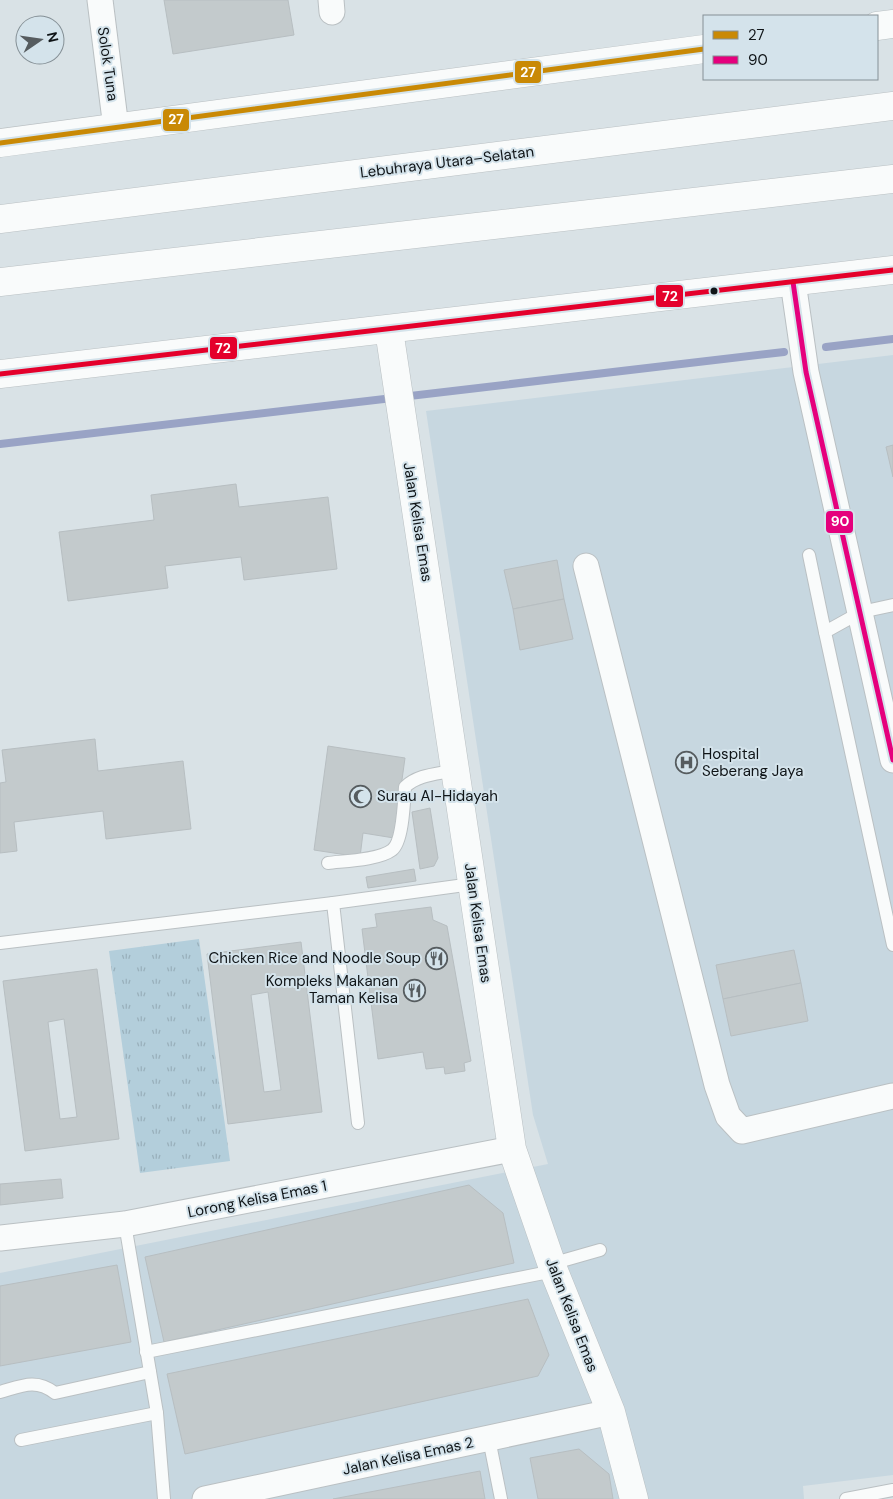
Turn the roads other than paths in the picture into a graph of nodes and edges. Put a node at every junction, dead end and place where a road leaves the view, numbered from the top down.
1 (100, 0) edge
2 (893, 24) edge
3 (878, 26) edge
4 (703, 50) edge
5 (893, 106) edge
6 (116, 128) junction
7 (0, 144) edge
8 (893, 179) edge
9 (0, 219) edge
10 (893, 270) edge
11 (0, 282) edge
12 (793, 282) junction
13 (389, 330) junction
14 (0, 374) edge
15 (809, 555) dead end
16 (586, 566) dead end
17 (893, 605) edge
18 (861, 612) junction
19 (825, 632) junction
20 (893, 760) edge
21 (455, 770) junction
22 (328, 863) dead end
23 (472, 884) junction
24 (333, 903) junction
25 (0, 943) edge
26 (893, 945) edge
27 (893, 1096) edge
28 (358, 1123) dead end
29 (512, 1150) junction
30 (126, 1224) junction
31 (0, 1238) edge
32 (600, 1250) dead end
33 (552, 1268) junction
34 (146, 1352) junction
35 (150, 1372) junction
36 (0, 1392) edge
37 (610, 1412) junction
38 (157, 1413) junction
39 (489, 1439) junction
40 (21, 1440) dead end
41 (893, 1490) edge
42 (164, 1499) edge
43 (205, 1499) edge
44 (501, 1499) edge
45 (634, 1499) edge
46 (846, 1499) edge

1 - 6 street, Solok Tuna
2 - 3 main road
4 - 6 main road
5 - 9 main road, Lebuhraya Utara–Selatan
6 - 7 main road
8 - 11 main road
10 - 12 main road
12 - 13 main road
12 - 18 street
13 - 14 main road
13 - 21 main road, Jalan Kelisa Emas
15 - 19 lane
16 - 27 street
17 - 18 lane
18 - 19 lane
18 - 20 street
19 - 26 lane
21 - 22 lane
21 - 23 main road, Jalan Kelisa Emas
23 - 24 lane
23 - 29 main road, Jalan Kelisa Emas
24 - 25 lane
24 - 28 lane
29 - 30 street, Lorong Kelisa Emas 1
29 - 33 main road, Jalan Kelisa Emas
30 - 31 street, Lorong Kelisa Emas 1
30 - 34 lane
32 - 33 lane
33 - 34 lane
33 - 37 main road, Jalan Kelisa Emas
34 - 35 lane
35 - 36 lane
35 - 38 lane
37 - 39 street, Jalan Kelisa Emas 2
37 - 45 main road, Jalan Kelisa Emas
38 - 40 lane
38 - 42 lane
39 - 43 street, Jalan Kelisa Emas 2
39 - 44 lane
41 - 46 lane

